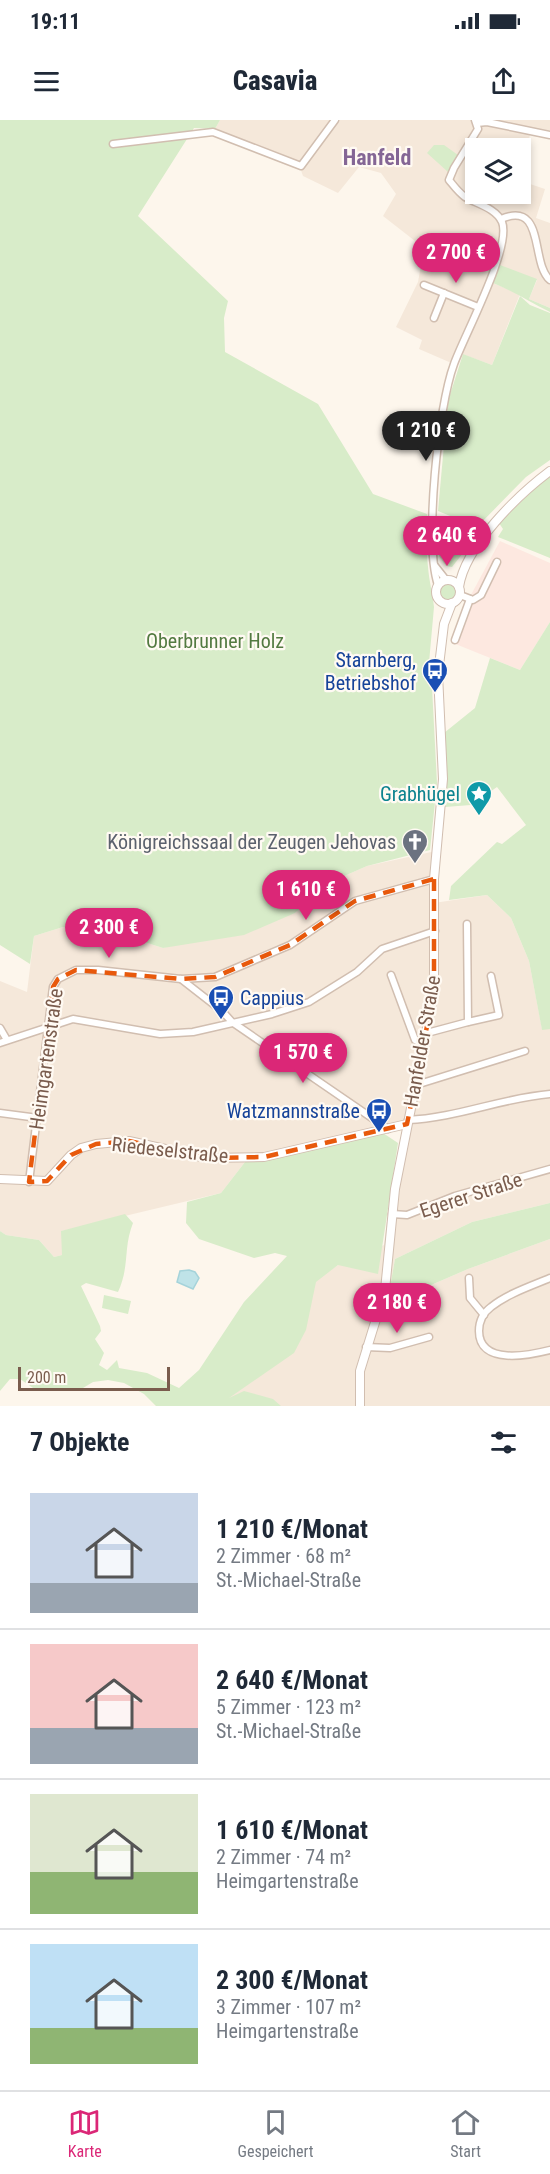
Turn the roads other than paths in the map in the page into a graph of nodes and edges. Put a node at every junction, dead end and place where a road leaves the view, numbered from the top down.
1 (335, 120) edge
2 (476, 121) edge
3 (550, 135) edge
4 (113, 144) dead end
5 (501, 219) junction
6 (550, 280) edge
7 (424, 285) dead end
8 (444, 293) junction
9 (478, 307) junction
10 (434, 318) dead end
11 (550, 471) edge
12 (497, 562) dead end
13 (433, 563) junction
14 (466, 566) junction
15 (447, 580) junction
16 (438, 585) junction
17 (460, 591) junction
18 (470, 599) junction
19 (442, 602) junction
20 (452, 603) junction
21 (444, 624) junction
22 (455, 640) dead end
23 (434, 879) junction
24 (466, 924) dead end
25 (435, 931) junction
26 (391, 975) dead end
27 (491, 976) dead end
28 (181, 980) junction
29 (232, 1022) junction
30 (468, 1022) junction
31 (47, 1027) junction
32 (0, 1028) edge
33 (427, 1033) junction
34 (8, 1040) junction
35 (0, 1043) edge
36 (425, 1045) junction
37 (525, 1051) dead end
38 (416, 1085) junction
39 (550, 1094) edge
40 (0, 1113) edge
41 (38, 1118) junction
42 (408, 1122) junction
43 (388, 1129) junction
44 (404, 1135) junction
45 (550, 1169) edge
46 (0, 1179) edge
47 (29, 1182) junction
48 (392, 1214) junction
49 (469, 1278) dead end
50 (550, 1278) edge
51 (484, 1315) junction
52 (429, 1336) dead end
53 (366, 1347) junction
54 (550, 1350) edge
55 (360, 1406) edge

1 - 4 street
2 - 3 street
2 - 5 street
5 - 6 street
5 - 9 street
7 - 8 street
8 - 9 street
8 - 10 street
9 - 13 street
11 - 14 street
12 - 18 street
13 - 15 street
13 - 16 street
14 - 15 street
14 - 17 street
15 - 16 street
15 - 17 street
16 - 19 street
17 - 18 street
17 - 20 street
18 - 22 street
19 - 20 street
19 - 21 street, Hanfelder Straße
20 - 21 street, Hanfelder Straße
21 - 23 street, Hanfelder Straße
23 - 25 street, Hanfelder Straße
23 - 28 street, Heimgartenstraße
24 - 30 street
25 - 29 street
25 - 33 street, Hanfelder Straße
26 - 36 street
27 - 30 street
28 - 29 street
28 - 31 street, Heimgartenstraße
29 - 31 street
29 - 43 street
30 - 33 street
31 - 34 street
31 - 41 street, Heimgartenstraße
32 - 34 street
33 - 36 street, Hanfelder Straße
34 - 35 street
36 - 38 street, Hanfelder Straße
37 - 38 street
38 - 42 street, Hanfelder Straße
39 - 42 street
40 - 41 street
41 - 47 street, Heimgartenstraße
42 - 43 street, Riedeselstraße
42 - 44 street, Hanfelder Straße
43 - 44 street
43 - 47 street, Riedeselstraße
44 - 48 street, Hanfelder Straße
45 - 48 street, Egerer Straße
46 - 47 street, Riedeselstraße
48 - 53 street, Hanfelder Straße
49 - 51 street
50 - 51 street
51 - 54 street
52 - 53 street
53 - 55 street, Hanfelder Straße

